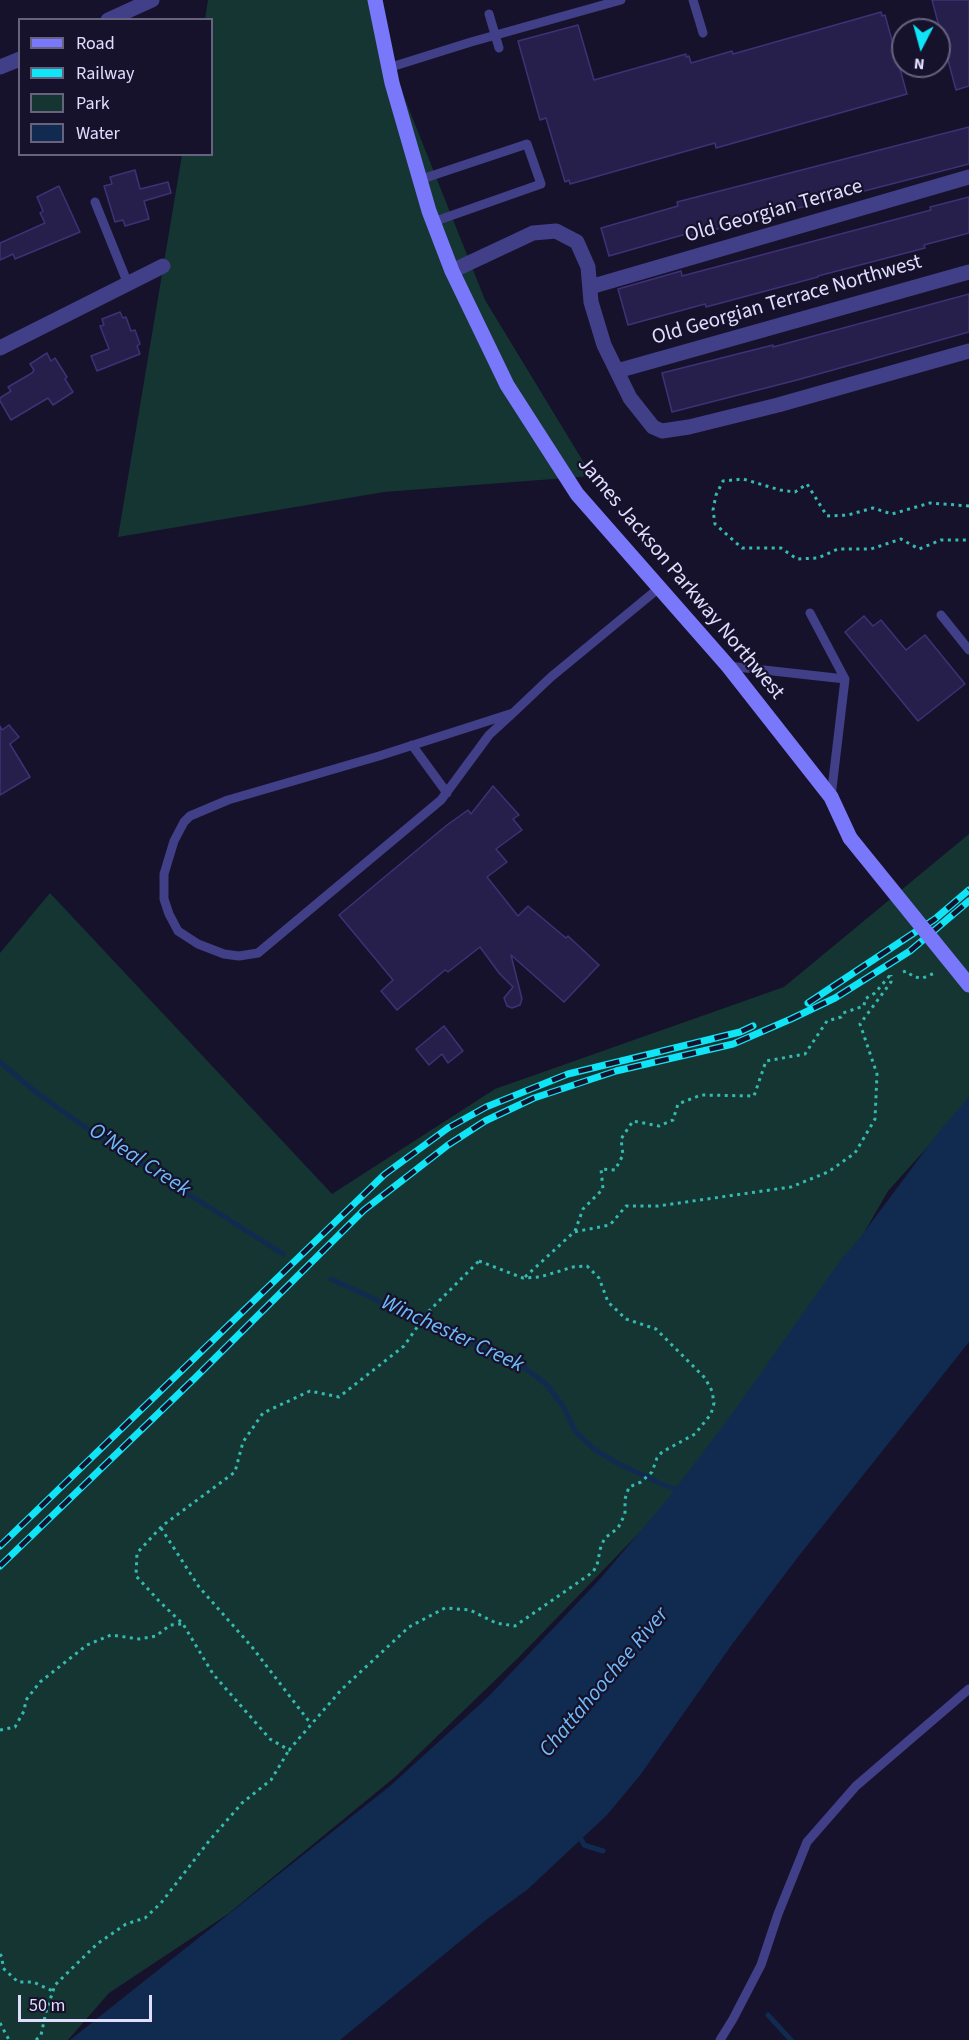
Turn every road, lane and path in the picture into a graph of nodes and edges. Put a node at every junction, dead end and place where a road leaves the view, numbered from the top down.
1 (152, 0) edge
2 (375, 0) edge
3 (621, 0) edge
4 (693, 0) edge
5 (489, 14) dead end
6 (112, 18) edge
7 (703, 33) dead end
8 (495, 35) junction
9 (498, 48) dead end
10 (18, 60) edge
11 (0, 68) edge
12 (388, 68) junction
13 (969, 177) edge
14 (419, 180) junction
15 (94, 202) dead end
16 (433, 222) junction
17 (163, 266) dead end
18 (452, 271) junction
19 (969, 272) edge
20 (128, 284) junction
21 (590, 287) junction
22 (0, 348) edge
23 (969, 351) edge
24 (617, 370) junction
25 (969, 506) edge
26 (969, 540) edge
27 (659, 588) junction
28 (810, 613) dead end
29 (941, 615) dead end
30 (969, 650) edge
31 (728, 666) junction
32 (845, 680) junction
33 (513, 713) junction
34 (412, 745) junction
35 (447, 793) junction
36 (831, 797) junction
37 (903, 972) dead end
38 (923, 978) dead end
39 (969, 985) edge
40 (574, 1232) junction
41 (523, 1278) junction
42 (160, 1528) junction
43 (183, 1624) junction
44 (969, 1689) edge
45 (312, 1724) junction
46 (0, 1730) edge
47 (289, 1750) junction
48 (0, 1954) edge
49 (53, 1991) junction
50 (0, 2023) edge
51 (9, 2040) edge
52 (36, 2040) edge
53 (720, 2040) edge

1 - 6 street
2 - 12 main road, James Jackson Parkway Northwest
3 - 8 lane
4 - 7 lane
5 - 8 lane
8 - 9 lane
8 - 12 lane
10 - 11 street
12 - 14 main road, James Jackson Parkway Northwest
13 - 21 street, Old Georgian Terrace
14 - 16 main road, James Jackson Parkway Northwest
14 - 16 lane
15 - 20 lane
16 - 18 main road, James Jackson Parkway Northwest
17 - 20 street
18 - 21 street
18 - 27 main road, James Jackson Parkway Northwest
19 - 24 street, Old Georgian Terrace Northwest
20 - 22 street
21 - 24 street
23 - 24 street
25 - 26 path
27 - 31 main road, James Jackson Parkway Northwest
27 - 33 lane
28 - 32 lane
29 - 30 lane
31 - 32 lane
31 - 36 main road, James Jackson Parkway Northwest
32 - 36 lane
33 - 34 lane
33 - 35 lane
34 - 35 lane
34 - 35 lane
36 - 39 main road, James Jackson Parkway Northwest, bridge
37 - 38 path
40 - 40 path
40 - 41 path
41 - 42 path
41 - 45 path
42 - 43 path
42 - 45 path
43 - 46 path
43 - 47 path
44 - 53 lane
45 - 47 path
47 - 49 path
48 - 49 path
49 - 52 path
50 - 51 path

